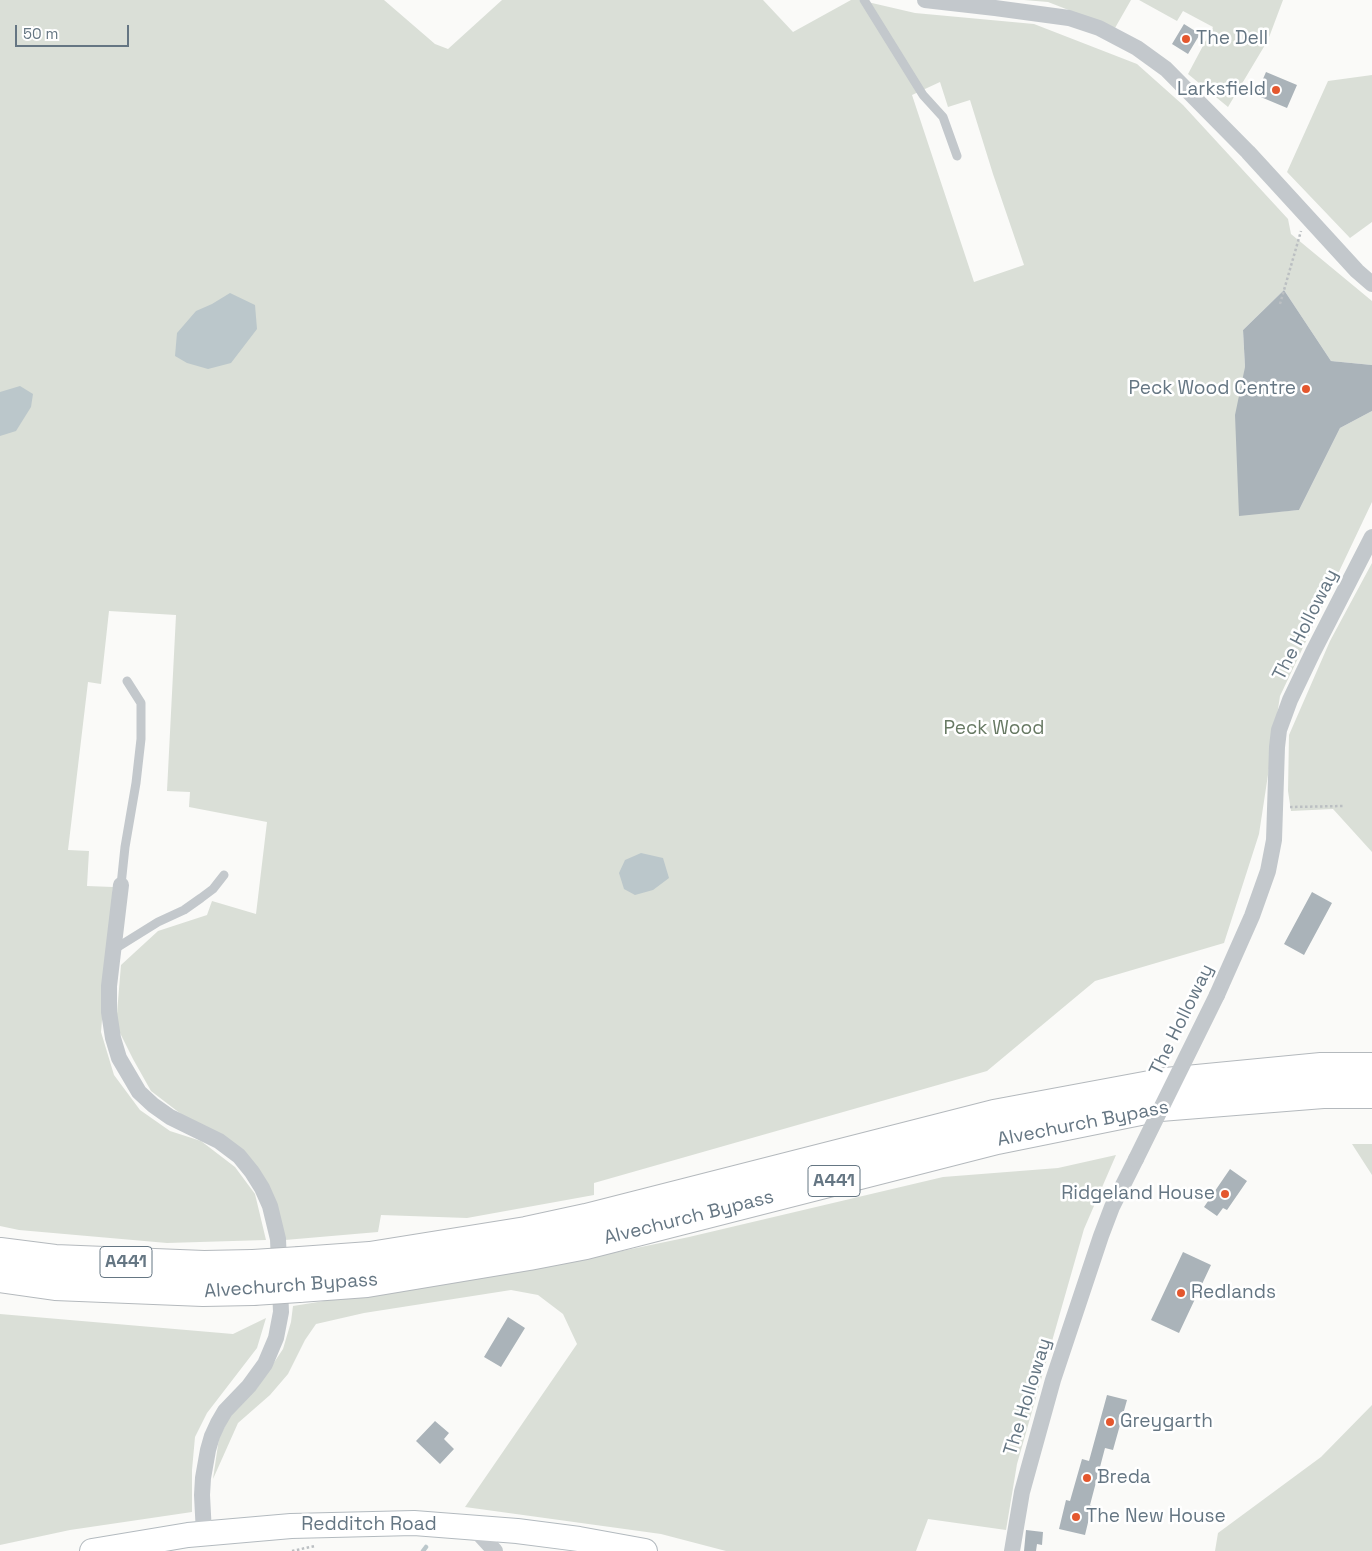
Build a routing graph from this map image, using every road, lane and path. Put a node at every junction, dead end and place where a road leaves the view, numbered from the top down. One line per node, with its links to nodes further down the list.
1 (864, 0): 3 (lane)
2 (925, 0): 4 (street)
3 (957, 156)
4 (1306, 215): 5 (street); 6 (path)
5 (1372, 284)
6 (1280, 304)
7 (1372, 537): 9 (street, The Holloway)
8 (127, 682): 12 (lane)
9 (1276, 803): 10 (path); 23 (street, The Holloway, bridge)
10 (1344, 806)
11 (224, 875): 13 (lane)
12 (121, 886): 13 (street)
13 (113, 950): 19 (street)
14 (1372, 1067): 16 (highway, Alvechurch Bypass / A441, bridge)
15 (1372, 1094): 17 (highway, Alvechurch Bypass / A441, bridge)
16 (0, 1252)
17 (0, 1278)
18 (473, 1527): 19 (main road, Redditch Road); 21 (street); 22 (main road, Redditch Road)
19 (204, 1534): 20 (main road, Redditch Road)
20 (92, 1551)
21 (495, 1551)
22 (646, 1551)
23 (1012, 1551)

